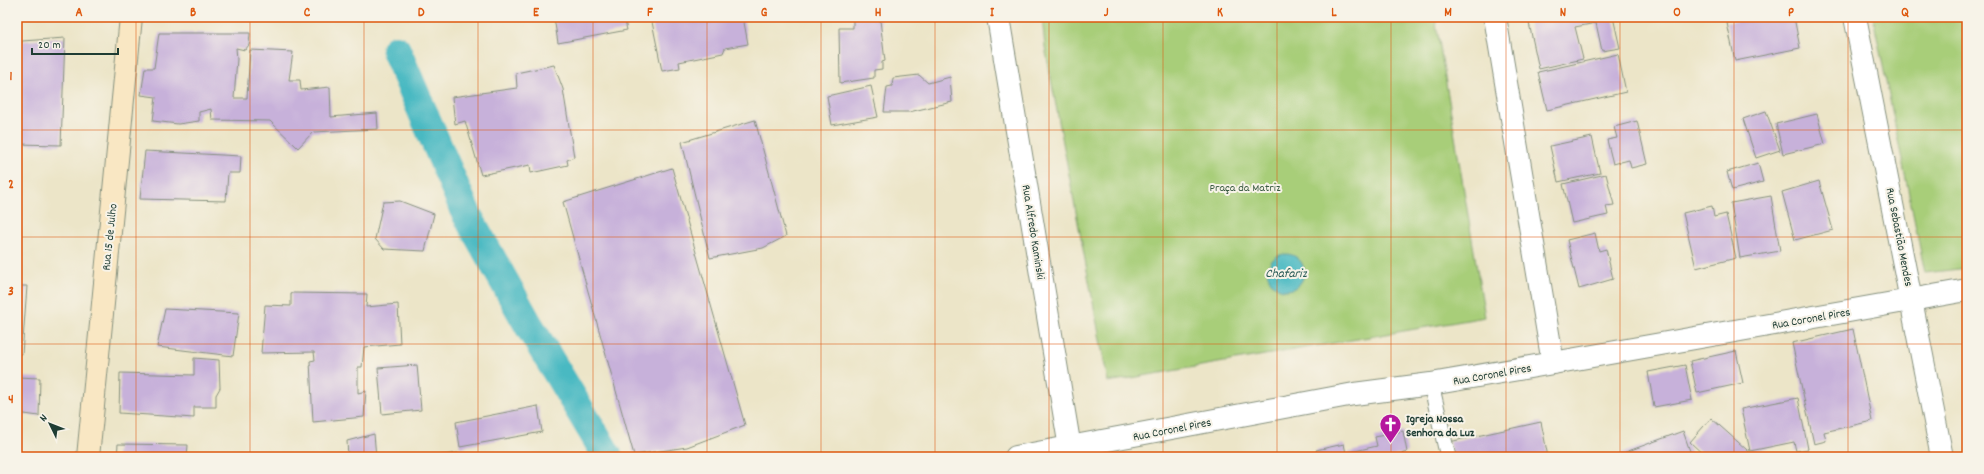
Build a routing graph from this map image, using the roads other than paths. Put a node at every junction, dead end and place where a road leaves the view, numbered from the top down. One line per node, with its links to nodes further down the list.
1 (131, 17): 10 (main road, Rua 15 de Julho)
2 (998, 17): 9 (street, Rua Alfredo Kaminski)
3 (1495, 17): 7 (street)
4 (1855, 17): 6 (street, Rua Sebastião Mendes)
5 (1967, 290): 6 (street, Rua Coronel Pires)
6 (1912, 300): 7 (street, Rua Coronel Pires); 13 (street, Rua Sebastião Mendes)
7 (1553, 363): 8 (street, Rua Coronel Pires)
8 (1432, 384): 9 (street, Rua Coronel Pires); 12 (lane)
9 (1070, 448): 11 (street, Rua Coronel Pires)
10 (88, 457)
11 (1016, 457)
12 (1448, 457)
13 (1942, 457)

